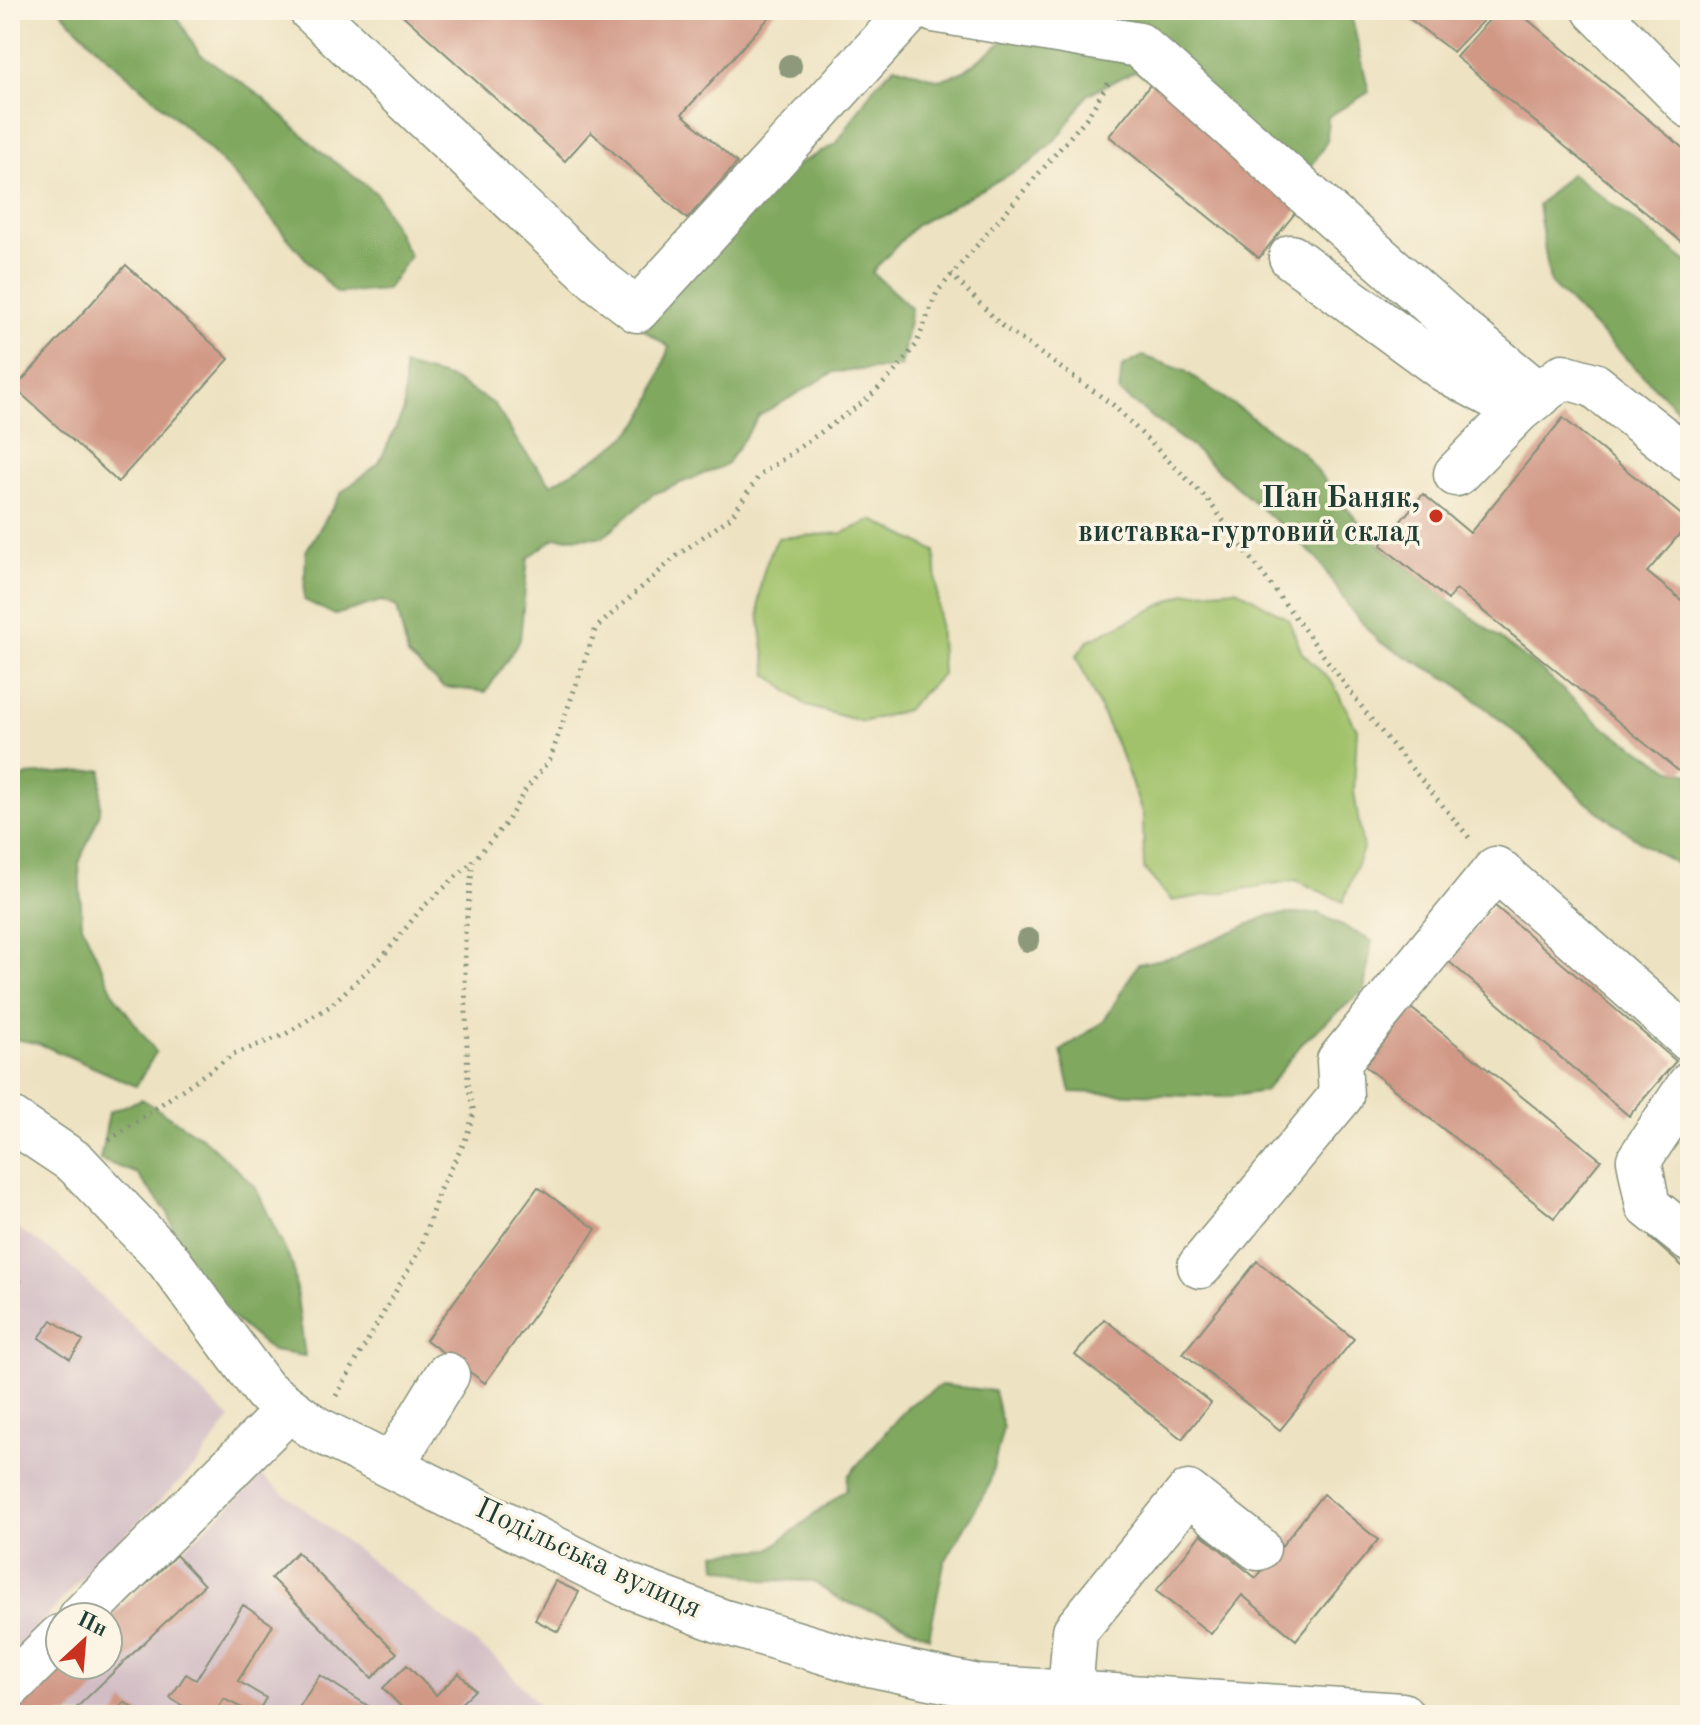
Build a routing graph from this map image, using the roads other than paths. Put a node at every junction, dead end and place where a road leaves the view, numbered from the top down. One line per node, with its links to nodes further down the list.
1 (311, 10): 2 (street)
2 (911, 10)
3 (934, 10): 7 (street)
4 (1595, 10): 5 (street)
5 (1690, 106)
6 (1291, 257): 7 (street)
7 (1530, 403): 8 (street); 9 (street)
8 (1690, 460)
9 (1456, 474)
10 (1690, 1040): 14 (street)
11 (1690, 1084): 13 (street)
12 (10, 1119): 16 (street, Подільська вулиця)
13 (1690, 1240)
14 (1200, 1266)
15 (447, 1375): 17 (street)
16 (301, 1419): 17 (street, Подільська вулиця); 19 (street)
17 (392, 1465): 22 (street, Подільська вулиця)
18 (1258, 1548): 22 (street)
19 (99, 1601)
20 (44, 1653): 21 (street)
21 (10, 1686)
22 (1070, 1693): 23 (street, Подільська вулиця)
23 (1402, 1715)

